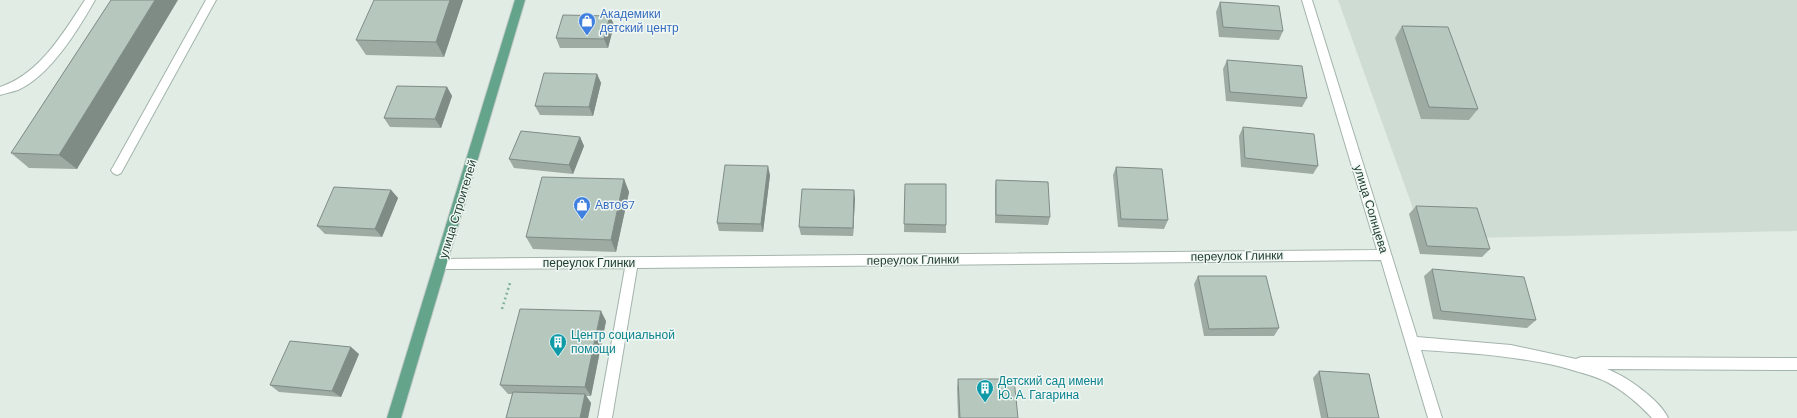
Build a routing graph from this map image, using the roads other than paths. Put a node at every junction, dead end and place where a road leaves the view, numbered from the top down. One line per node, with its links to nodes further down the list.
1 (90, 0): 5 (street)
2 (210, 0): 6 (street)
3 (520, 0): 9 (main road, улица Строителей)
4 (1307, 0): 7 (street, улица Солнцева)
5 (0, 90)
6 (117, 170)
7 (1385, 255): 8 (street, переулок Глинки); 10 (street, улица Солнцева)
8 (632, 263): 9 (street, переулок Глинки); 14 (street)
9 (441, 264): 13 (main road, улица Строителей)
10 (1412, 343): 11 (street); 15 (street, улица Солнцева)
11 (1570, 363): 12 (street); 16 (street)
12 (1797, 364)
13 (394, 418)
14 (605, 418)
15 (1435, 418)
16 (1661, 418)

